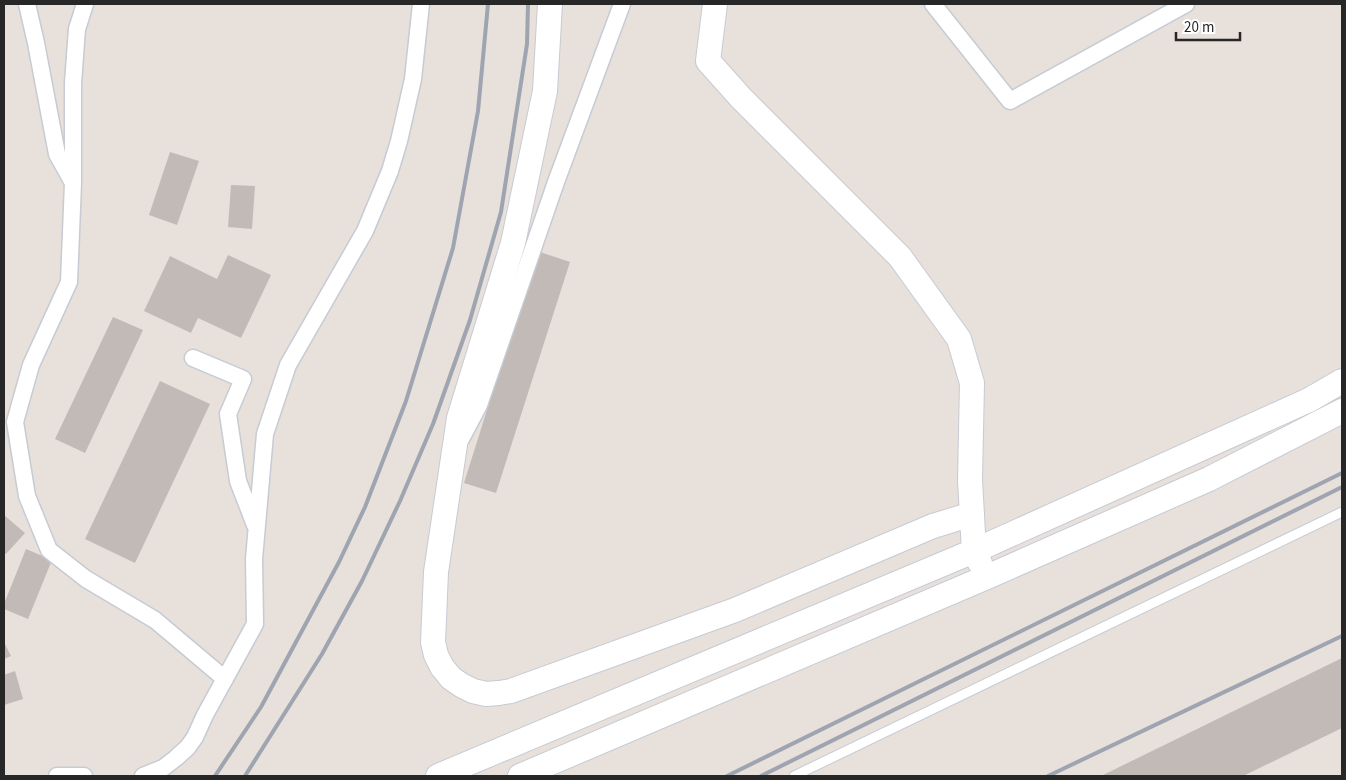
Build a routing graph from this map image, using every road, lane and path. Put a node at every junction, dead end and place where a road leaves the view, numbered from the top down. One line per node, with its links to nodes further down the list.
1 (26, 4): 9 (street)
2 (85, 4): 9 (street)
3 (421, 4): 16 (street)
4 (550, 4): 13 (street)
5 (622, 4): 13 (street)
6 (715, 4): 15 (street)
7 (933, 4): 8 (street)
8 (1186, 4)
9 (73, 183): 19 (street)
10 (193, 358): 16 (street)
11 (1342, 381): 17 (street)
12 (1342, 411): 18 (street)
13 (454, 452): 15 (street)
14 (1342, 512): 25 (lane)
15 (972, 514): 17 (street)
16 (257, 530): 19 (street)
17 (974, 552): 18 (street); 23 (street)
18 (987, 577): 24 (street)
19 (225, 679): 22 (street)
20 (57, 776): 21 (street)
21 (84, 776)
22 (143, 776)
23 (438, 776)
24 (520, 776)
25 (794, 776)

